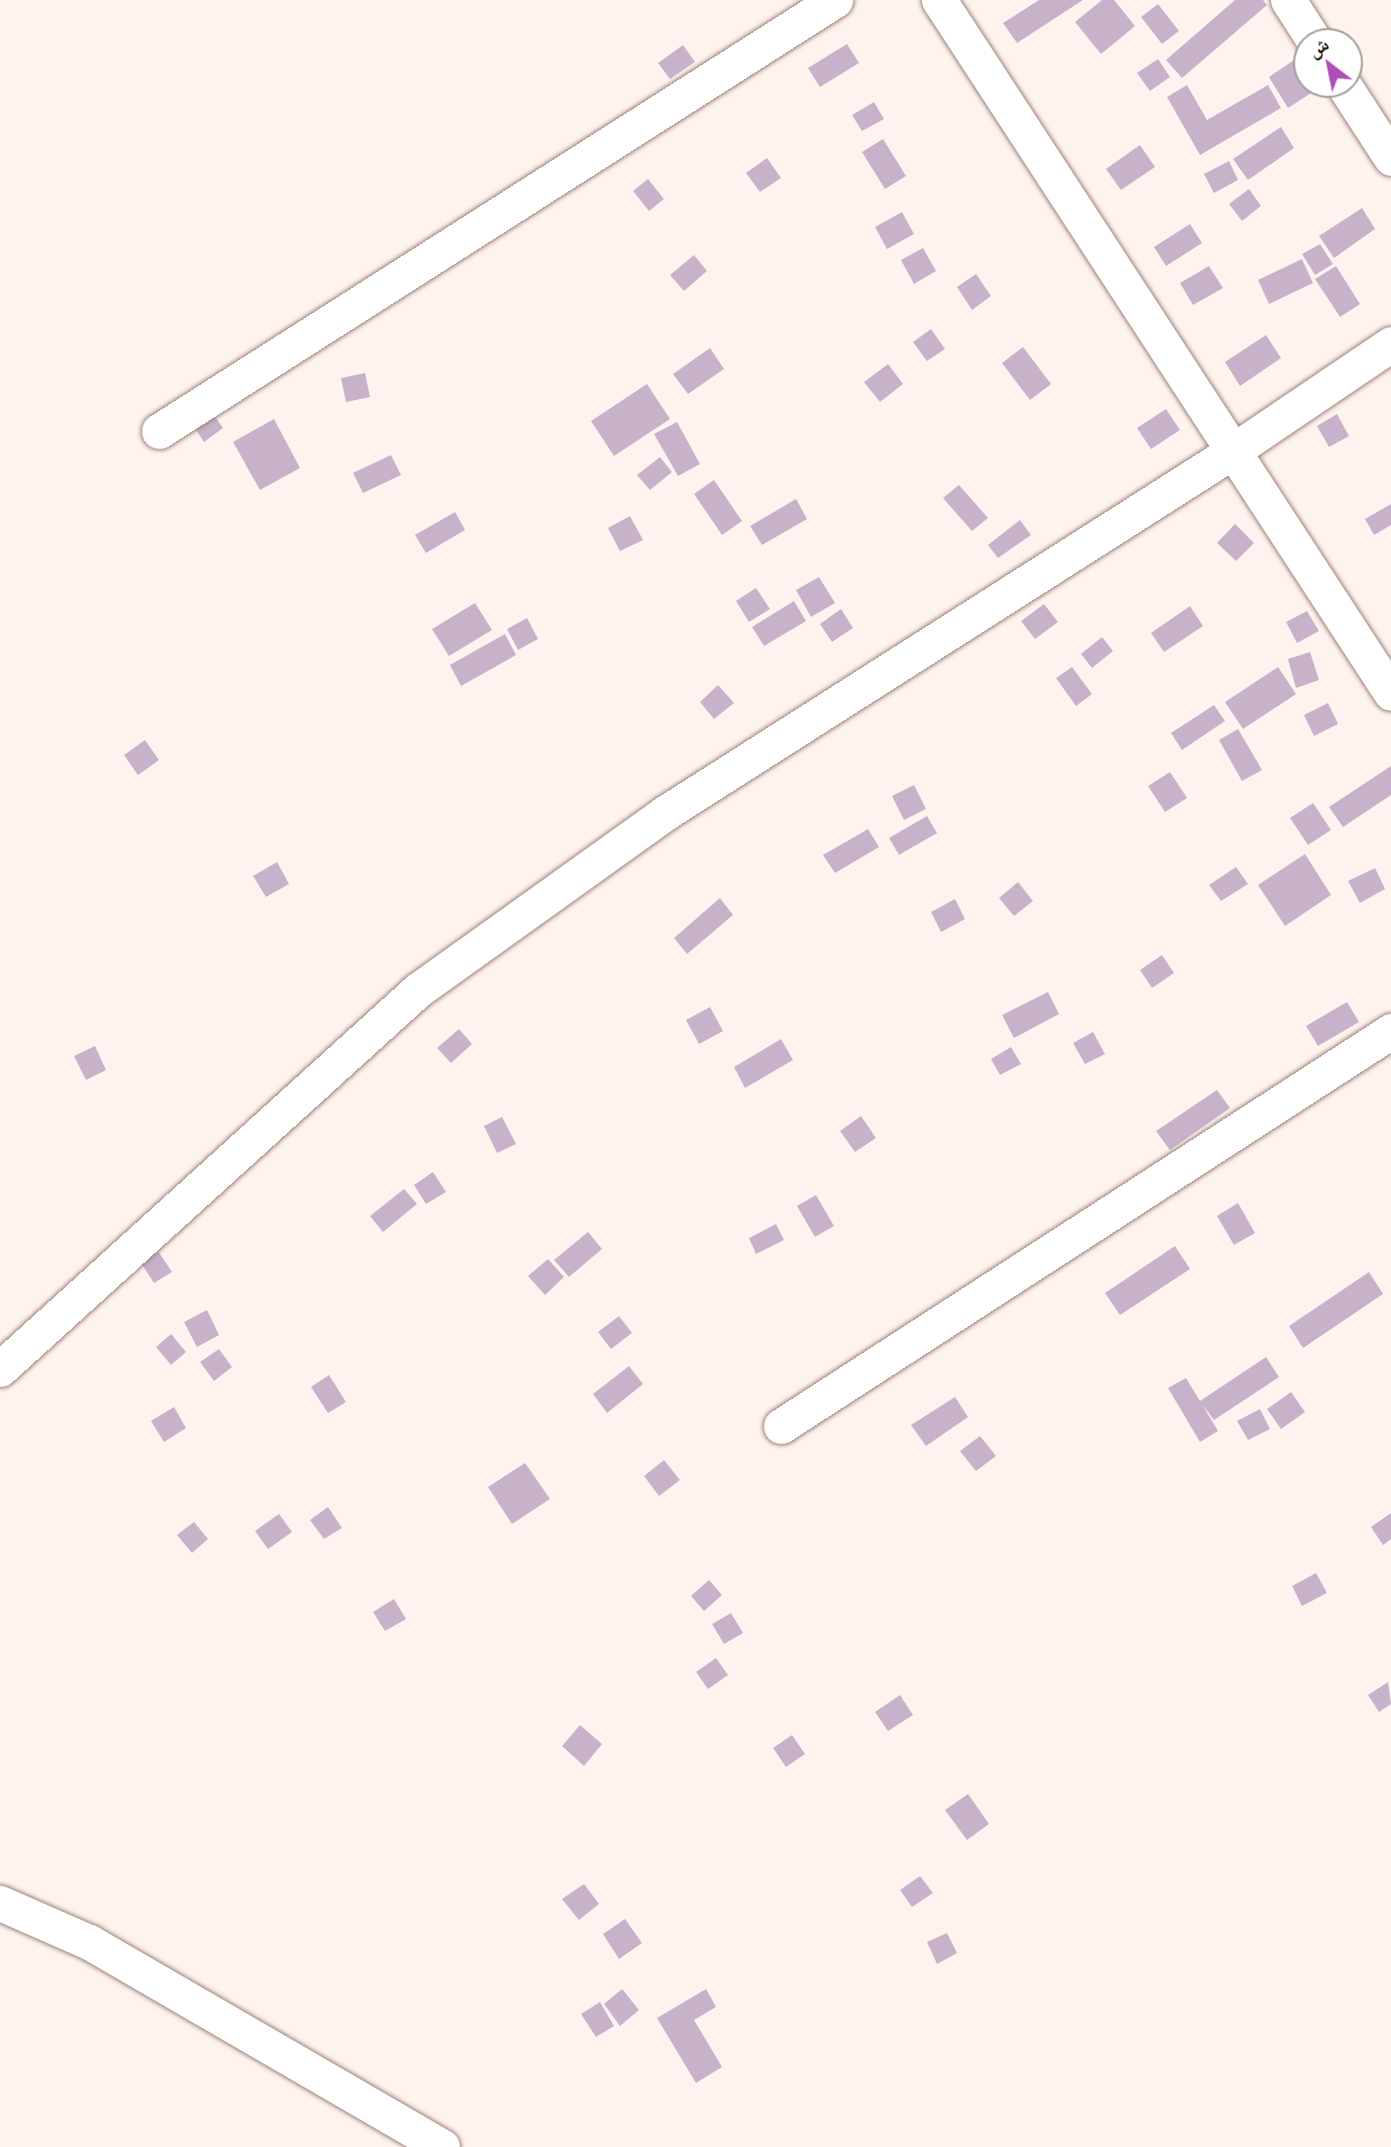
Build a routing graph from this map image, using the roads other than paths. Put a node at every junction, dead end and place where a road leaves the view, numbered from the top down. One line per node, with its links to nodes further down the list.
1 (835, 0): 8 (street)
2 (939, 0): 9 (street)
3 (1288, 0): 4 (street)
4 (1306, 28)
5 (1352, 98): 6 (street)
6 (1391, 158)
7 (1391, 344): 9 (street)
8 (159, 431)
9 (1233, 451): 10 (street); 12 (street)
10 (1391, 693)
11 (1391, 1031): 13 (street)
12 (0, 1369)
13 (781, 1426)
14 (0, 1903): 15 (street)
15 (442, 2147)

